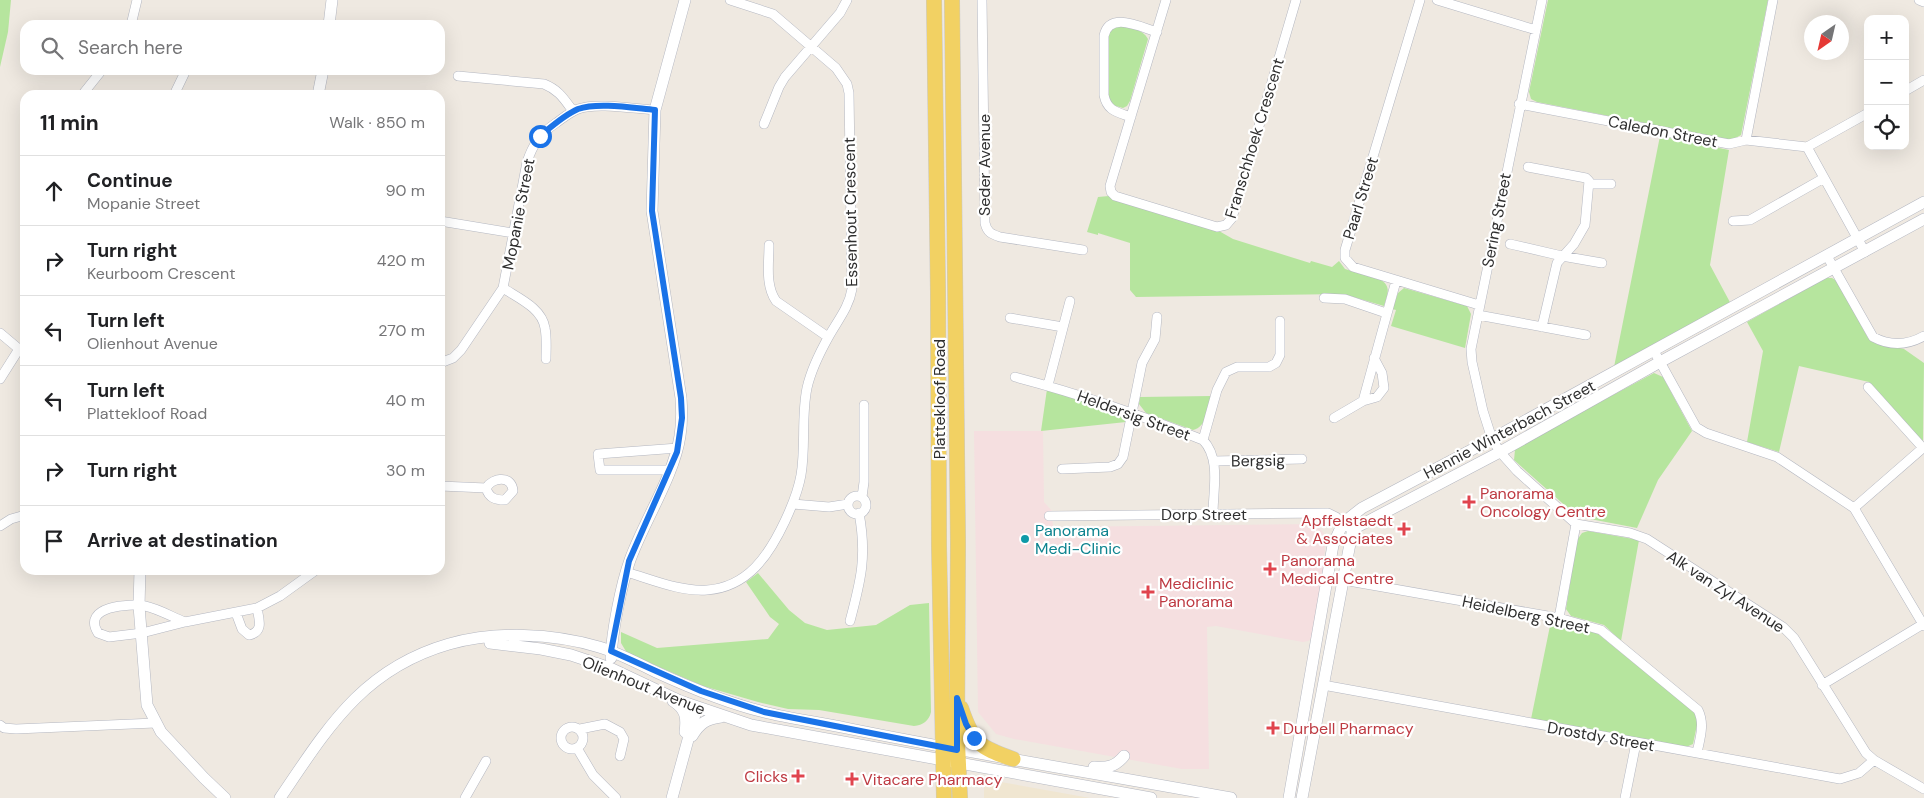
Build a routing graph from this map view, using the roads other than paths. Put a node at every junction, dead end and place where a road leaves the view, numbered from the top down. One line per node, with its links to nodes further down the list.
1 (137, 0): 17 (street)
2 (332, 0): 18 (street)
3 (686, 0): 32 (street)
4 (730, 0): 21 (street, Essenhout Crescent)
5 (847, 0): 21 (street)
6 (934, 0): 142 (main road, Plattekloof Road)
7 (952, 0): 130 (main road, Plattekloof Road)
8 (982, 0): 51 (street, Seder Avenue)
9 (1166, 0): 20 (street, Franschhoek Crescent)
10 (1296, 0): 35 (street, Franschhoek Crescent)
11 (1420, 0): 57 (street, Paarl Street)
12 (1437, 0): 19 (street)
13 (1542, 0): 19 (street, Sering Street)
14 (1773, 0): 37 (street)
15 (1919, 0): 16 (street)
16 (1924, 2)
17 (132, 20)
18 (330, 20)
19 (1536, 30): 31 (street, Sering Street)
20 (1156, 32): 35 (street, Franschhoek Crescent); 35 (street)
21 (811, 47): 36 (street); 72 (street, Essenhout Crescent)
22 (98, 75): 28 (street)
23 (184, 75): 29 (street)
24 (322, 75): 30 (street)
25 (458, 76): 33 (street)
26 (1924, 80): 27 (street)
27 (1909, 89)
28 (86, 90)
29 (176, 90)
30 (319, 90)
31 (1520, 104): 37 (street, Caledon Street); 61 (street, Sering Street)
32 (655, 110): 33 (street, Mopanie Street); 91 (street)
33 (573, 112): 47 (street, Mopanie Street)
34 (1864, 115): 38 (street)
35 (1131, 116)
36 (764, 124)
37 (1746, 140): 38 (street, Caledon Street)
38 (1807, 147): 40 (street)
39 (1528, 167): 41 (street)
40 (1824, 178): 45 (street); 48 (street)
41 (1589, 184): 42 (street); 53 (street)
42 (1611, 184)
43 (1924, 202): 48 (street, Hennie Winterbach Street)
44 (1924, 219): 52 (street, Hennie Winterbach Street)
45 (1733, 221)
46 (445, 222): 47 (street)
47 (513, 232): 58 (street, Mopanie Street)
48 (1858, 239): 52 (street); 54 (street, Hennie Winterbach Street)
49 (1510, 244): 53 (street)
50 (769, 245): 72 (street)
51 (1083, 250)
52 (1866, 252): 56 (street, Hennie Winterbach Street)
53 (1562, 256): 55 (street); 67 (street)
54 (1828, 256): 56 (street); 75 (street, Hennie Winterbach Street)
55 (1602, 263)
56 (1835, 269): 71 (street); 79 (street, Hennie Winterbach Street)
57 (1396, 281): 61 (street, Paarl Street); 62 (street)
58 (503, 288): 77 (street); 78 (street, Mopanie Street)
59 (1324, 298): 62 (street)
60 (1070, 301): 68 (street)
61 (1480, 305): 63 (street, Sering Street)
62 (1386, 313): 76 (street)
63 (1478, 315): 67 (street); 88 (street, Sering Street)
64 (1157, 317): 86 (street)
65 (1010, 318): 68 (street)
66 (1280, 321): 89 (street)
67 (1542, 326): 70 (street)
68 (1063, 327): 82 (street)
69 (0, 334): 73 (street)
70 (1586, 335)
71 (1924, 336)
72 (828, 337): 100 (street, Essenhout Crescent)
73 (20, 347)
74 (20, 351): 81 (street)
75 (1654, 351): 79 (street); 88 (street, Hennie Winterbach Street)
76 (1374, 358): 84 (street); 84 (street)
77 (546, 359)
78 (445, 362)
79 (1660, 362): 92 (street, Hennie Winterbach Street); 102 (street)
80 (1015, 377): 82 (street, Heldersig Street)
81 (0, 379)
82 (1048, 385): 86 (street, Heldersig Street)
83 (1868, 387): 90 (street)
84 (1363, 401): 87 (street)
85 (864, 405): 99 (street)
86 (1133, 412): 89 (street, Heldersig Street); 95 (street)
87 (1334, 418)
88 (1492, 439): 92 (street); 107 (street, Hennie Winterbach Street)
89 (1203, 440): 94 (street, Heldersig Street)
90 (1923, 447): 102 (street)
91 (678, 448): 96 (street); 96 (street)
92 (1500, 452): 108 (street); 110 (street, Hennie Winterbach Street)
93 (1302, 459): 94 (street, Bergsig)
94 (1214, 461): 104 (street, Heldersig Street)
95 (1062, 469)
96 (669, 470): 111 (street)
97 (445, 486): 98 (street)
98 (486, 488)
99 (862, 497): 101 (street); 103 (street)
100 (793, 504): 101 (street); 111 (street, Essenhout Crescent)
101 (848, 504): 103 (street)
102 (1854, 508): 121 (street)
103 (859, 513): 119 (street)
104 (1213, 514): 106 (street, Dorp Street); 107 (street, Dorp Street)
105 (20, 516): 109 (street)
106 (1049, 516)
107 (1343, 523): 110 (street, Dorp Street); 158 (street, Hennie Winterbach Street)
108 (1576, 524): 118 (street); 128 (street, Alk van Zyl Avenue)
109 (0, 526)
110 (1352, 533): 114 (street)
111 (626, 572): 124 (street)
112 (140, 575): 115 (street)
113 (309, 575): 116 (street)
114 (1343, 580): 118 (street, Heidelberg Street); 127 (street)
115 (139, 606): 120 (street); 122 (street); 122 (street)
116 (257, 608): 117 (street); 117 (street)
117 (236, 613): 120 (street)
118 (1559, 618): 140 (street, Heidelberg Street)
119 (850, 621)
120 (185, 622): 122 (street)
121 (1923, 625): 128 (street)
122 (142, 633): 134 (street)
123 (461, 642): 124 (street, Olienhout Avenue); 125 (street, Olienhout Avenue); 150 (street, Olienhout Avenue)
124 (611, 651): 125 (street); 126 (street, Olienhout Avenue)
125 (610, 668): 129 (street, Olienhout Avenue)
126 (652, 670): 131 (street, Olienhout Avenue); 132 (street)
127 (1323, 685): 137 (street, Drostdy Street); 159 (street)
128 (1822, 685): 145 (street, Alk van Zyl Avenue)
129 (657, 691): 132 (street, Olienhout Avenue); 138 (street)
130 (957, 698): 142 (main road, Plattekloof Road); 144 (main road)
131 (728, 701): 132 (street); 142 (street, Olienhout Avenue)
132 (697, 707): 133 (street, Olienhout Avenue); 138 (street)
133 (722, 716): 138 (street); 142 (street, Olienhout Avenue)
134 (155, 723): 135 (street); 149 (street)
135 (0, 725)
136 (580, 730): 139 (street); 139 (street); 141 (street)
137 (1636, 743): 140 (street, Drostdy Street); 160 (street)
138 (686, 744): 153 (street)
139 (577, 748): 152 (street)
140 (1697, 753): 145 (street, Drostdy Street)
141 (620, 756)
142 (950, 756): 144 (street); 154 (main road, Plattekloof Road); 155 (main road, Plattekloof Road); 156 (street)
143 (1124, 756): 147 (street)
144 (1013, 759): 147 (street)
145 (1874, 760): 148 (street, Alk van Zyl Avenue)
146 (486, 761): 151 (street)
147 (1048, 764): 157 (street)
148 (1924, 789)
149 (225, 798)
150 (280, 798)
151 (465, 798)
152 (616, 798)
153 (672, 798)
154 (944, 798)
155 (960, 798)
156 (1152, 798)
157 (1231, 798)
158 (1288, 798)
159 (1302, 798)
160 (1626, 798)

